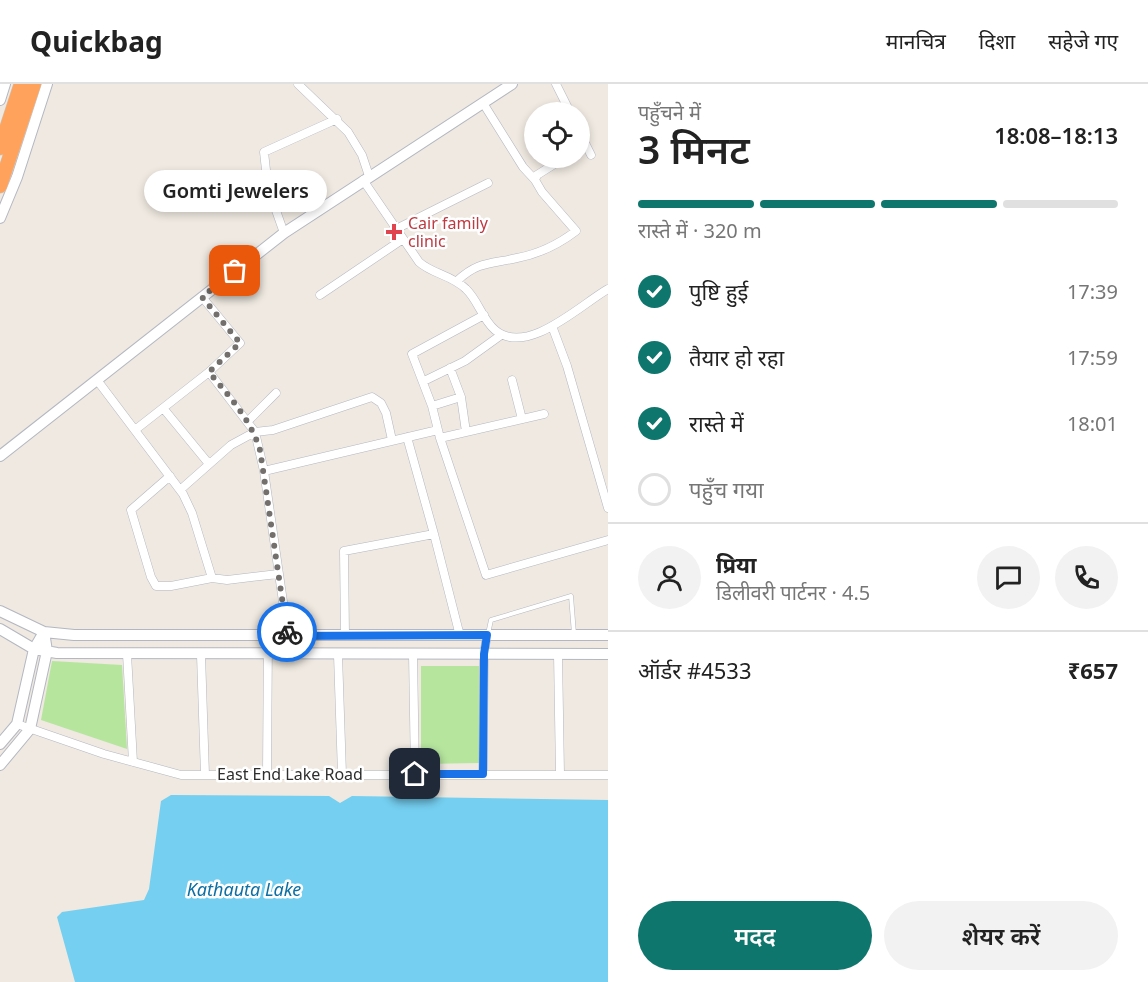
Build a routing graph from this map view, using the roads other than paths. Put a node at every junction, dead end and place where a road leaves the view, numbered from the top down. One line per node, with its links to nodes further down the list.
1 (34, 84): 17 (highway)
2 (47, 84): 18 (street)
3 (298, 84): 11 (street)
4 (556, 84): 9 (street)
5 (3, 86): 7 (street); 8 (street)
6 (506, 86): 10 (street)
7 (20, 88): 12 (highway)
8 (0, 100)
9 (565, 102)
10 (483, 103): 14 (street); 15 (street)
11 (337, 119): 14 (street); 20 (street)
12 (0, 148)
13 (548, 168): 15 (street)
14 (366, 178): 19 (street); 20 (street)
15 (535, 180): 22 (street)
16 (488, 183): 19 (street)
17 (0, 186)
18 (0, 218)
19 (396, 229): 21 (street)
20 (284, 233): 25 (street)
21 (403, 239): 22 (street); 24 (street)
22 (457, 281): 26 (street)
23 (608, 289): 27 (street)
24 (320, 295)
25 (202, 297): 30 (street); 31 (street)
26 (484, 315): 28 (street); 33 (street)
27 (552, 326): 28 (street); 52 (street)
28 (501, 335): 29 (street)
29 (450, 368): 33 (street); 35 (street)
30 (209, 372): 37 (street); 40 (street)
31 (97, 380): 41 (street); 47 (street)
32 (512, 380): 39 (street)
33 (424, 381): 36 (street)
34 (276, 393): 40 (street)
35 (461, 397): 36 (street); 43 (street)
36 (432, 406): 44 (street)
37 (163, 408): 41 (street); 48 (street)
38 (544, 414): 39 (street)
39 (522, 419): 43 (street)
40 (248, 421): 42 (street)
41 (135, 430): 50 (street)
42 (255, 432): 46 (street); 48 (street); 49 (street)
43 (466, 432): 44 (street)
44 (439, 434): 45 (street); 54 (street)
45 (407, 437): 46 (street); 53 (street)
46 (392, 440): 49 (street)
47 (0, 456)
48 (209, 465): 51 (street)
49 (264, 471): 55 (street)
50 (171, 476): 51 (street); 56 (street)
51 (180, 490): 56 (street)
52 (608, 508)
53 (434, 534): 65 (street); 66 (street)
54 (608, 540)
55 (278, 574): 56 (street); 64 (street)
56 (212, 578)
57 (0, 611): 59 (street)
58 (0, 629): 67 (street)
59 (44, 632): 63 (street); 67 (street); 68 (street)
60 (487, 635): 61 (street); 61 (lane); 66 (street); 71 (street)
61 (574, 635): 62 (street)
62 (608, 635)
63 (268, 636): 64 (street); 75 (street)
64 (288, 636): 65 (street)
65 (345, 636): 66 (street)
66 (460, 636)
67 (34, 649): 68 (street); 77 (street)
68 (47, 651): 69 (street); 78 (street)
69 (127, 654): 74 (street); 80 (street)
70 (413, 654): 71 (street); 76 (street); 84 (street)
71 (484, 654): 72 (street); 85 (street)
72 (558, 654): 73 (street); 86 (street)
73 (608, 654)
74 (201, 655): 75 (street); 87 (street)
75 (268, 655): 76 (street); 82 (street)
76 (338, 655): 83 (street)
77 (16, 724): 78 (street, East End Lake Road); 79 (street)
78 (30, 729): 80 (street, East End Lake Road); 81 (street)
79 (0, 744)
80 (133, 762): 87 (street, East End Lake Road)
81 (0, 765)
82 (267, 774): 83 (street, East End Lake Road); 87 (street, East End Lake Road)
83 (342, 774): 84 (street, East End Lake Road)
84 (415, 774): 85 (street, East End Lake Road)
85 (483, 774): 86 (street, East End Lake Road)
86 (560, 774): 88 (street, East End Lake Road)
87 (205, 775)
88 (608, 775)

